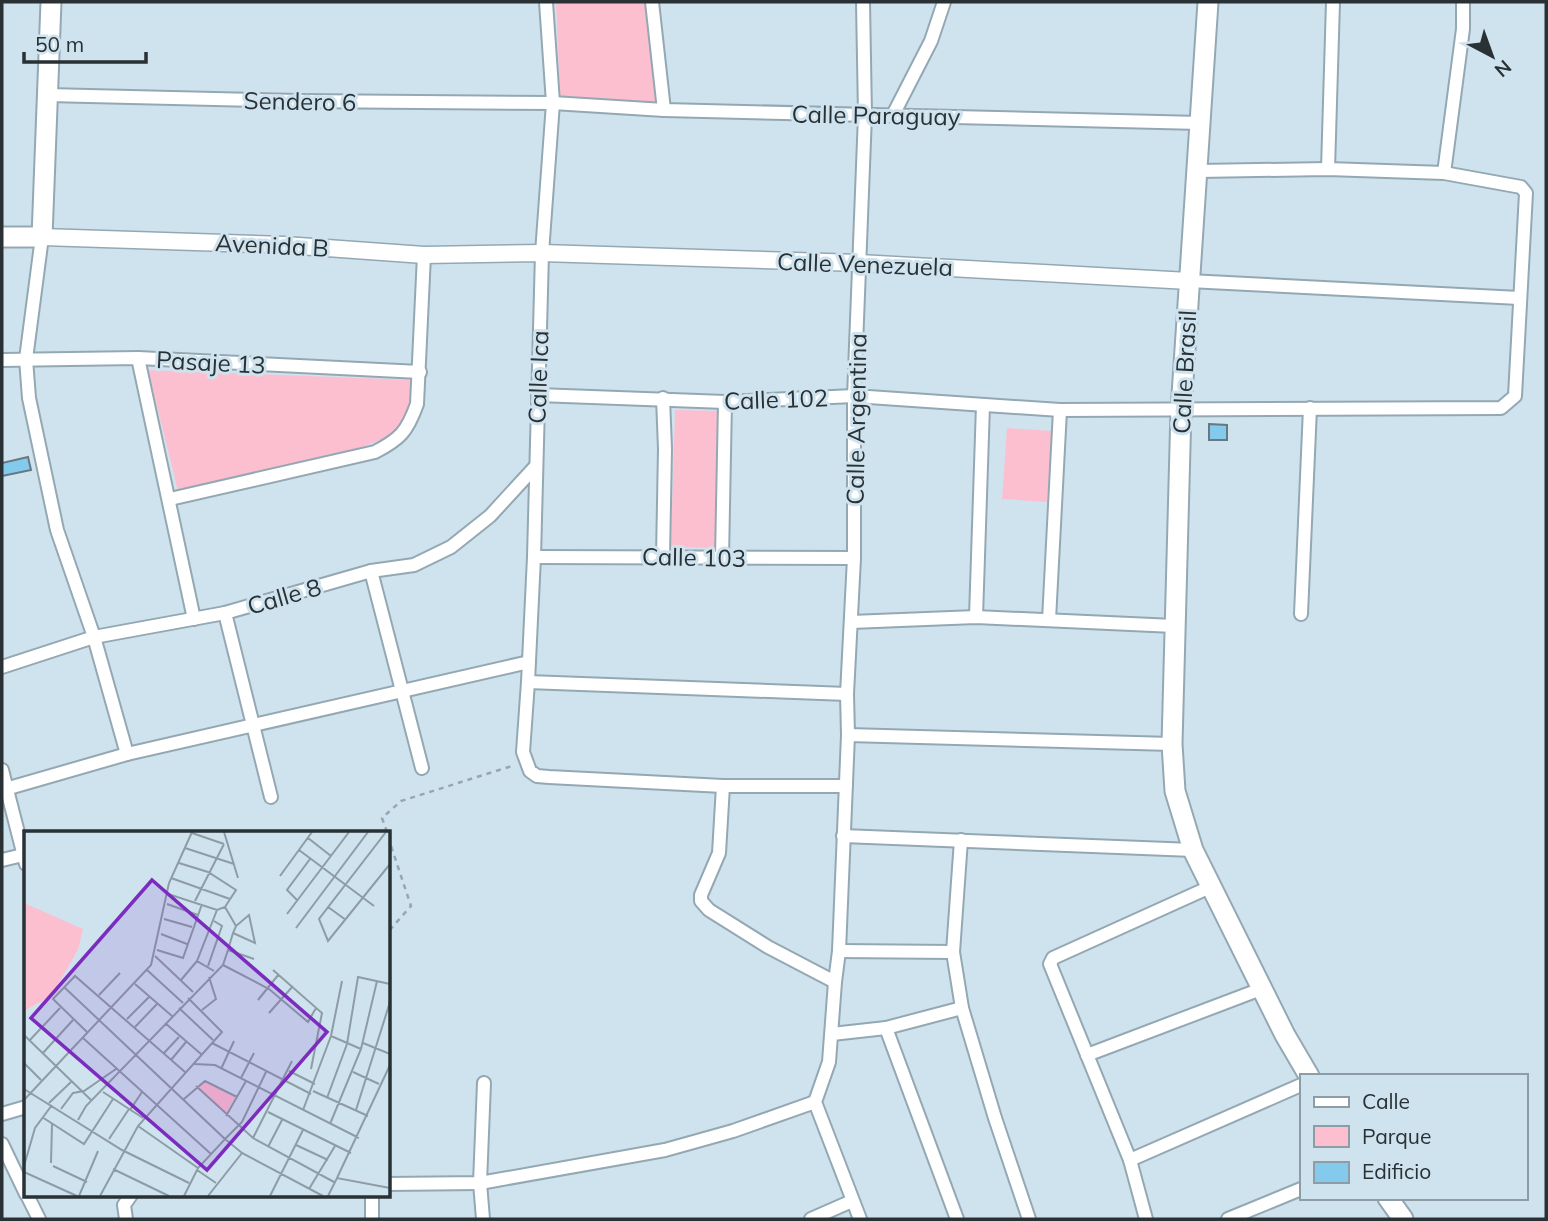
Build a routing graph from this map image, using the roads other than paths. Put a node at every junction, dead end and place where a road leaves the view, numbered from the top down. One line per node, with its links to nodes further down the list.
1 (51, 2): 9 (main road)
2 (546, 2): 10 (street, Calle Ica)
3 (652, 2): 11 (street)
4 (863, 2): 12 (street, Calle Argentina)
5 (944, 2): 13 (street)
6 (1208, 2): 14 (main road, Calle Brasil)
7 (1333, 2): 15 (street)
8 (1463, 2): 17 (street)
9 (47, 95): 10 (street, Sendero 6); 19 (main road)
10 (552, 103): 11 (street, Calle Paraguay); 20 (street, Calle Ica)
11 (664, 110): 12 (street, Calle Paraguay)
12 (865, 115): 13 (street, Calle Paraguay); 22 (street, Calle Argentina)
13 (893, 115): 14 (street, Calle Paraguay)
14 (1200, 123): 16 (main road, Calle Brasil)
15 (1328, 169): 16 (street); 17 (street)
16 (1198, 171): 23 (main road, Calle Brasil)
17 (1444, 173): 24 (street, Calle 102)
18 (2, 237): 19 (main road, Avenida B)
19 (42, 237): 21 (street, Avenida B); 26 (street)
20 (542, 253): 21 (street, Avenida B); 22 (street, Calle Venezuela); 29 (street, Calle Ica)
21 (424, 255): 28 (street)
22 (859, 263): 23 (street, Calle Venezuela); 30 (street, Calle Argentina)
23 (1189, 281): 24 (street); 36 (main road, Calle Brasil)
24 (1519, 298): 34 (street, Calle 102)
25 (138, 358): 26 (street, Pasaje 13); 28 (street, Pasaje 13); 38 (street)
26 (26, 359): 27 (street, Pasaje 13); 51 (street)
27 (2, 360)
28 (420, 372): 38 (street)
29 (538, 395): 31 (street, Calle 102); 37 (street, Calle Ica)
30 (855, 396): 32 (street, Calle 102); 33 (street, Calle 102); 42 (street, Calle Argentina)
31 (663, 398): 32 (street, Calle 102); 40 (street)
32 (725, 402): 41 (street)
33 (982, 405): 35 (street, Calle 102); 46 (street)
34 (1310, 408): 36 (street, Calle 102); 45 (street)
35 (1060, 410): 36 (street, Calle 102); 48 (street)
36 (1181, 410): 50 (main road, Calle Brasil)
37 (535, 467): 39 (street, Calle Ica); 43 (street, Calle 8)
38 (170, 499): 47 (street)
39 (534, 556): 40 (street, Calle 103); 52 (street, Calle Ica)
40 (663, 557): 41 (street, Calle 103)
41 (722, 558): 42 (street, Calle 103)
42 (854, 558): 49 (street, Calle Argentina)
43 (371, 571): 44 (street, Calle 8); 55 (street)
44 (225, 613): 47 (street, Calle 8); 57 (street)
45 (1301, 614)
46 (976, 617): 48 (street); 49 (street)
47 (194, 619): 51 (street, Calle 8)
48 (1049, 620): 50 (street)
49 (851, 622): 56 (street, Calle Argentina)
50 (1174, 626): 59 (main road, Calle Brasil)
51 (94, 637): 53 (street, Calle 8); 60 (street)
52 (529, 662): 54 (street, Calle Ica); 55 (street)
53 (2, 667)
54 (528, 682): 56 (street); 63 (street, Calle Ica)
55 (404, 689): 57 (street); 61 (street)
56 (847, 694): 58 (street, Calle Argentina)
57 (254, 726): 60 (street); 66 (street)
58 (848, 735): 59 (street); 64 (street, Calle Argentina)
59 (1172, 744): 69 (main road, Calle Brasil)
60 (127, 754): 65 (street)
61 (422, 768)
62 (2, 770): 65 (street)
63 (723, 786): 64 (street); 76 (street)
64 (846, 786): 67 (street, Calle Argentina)
65 (4, 790): 70 (street)
66 (271, 797)
67 (843, 836): 68 (street); 74 (street, Calle Argentina)
68 (961, 841): 69 (street); 75 (street)
69 (1193, 850): 73 (main road, Calle Brasil)
70 (24, 856)
71 (24, 859): 72 (street)
72 (2, 860)
73 (1210, 887): 77 (main road, Calle Brasil); 81 (street)
74 (839, 951): 75 (street); 76 (street, Calle Argentina)
75 (953, 952): 78 (street)
76 (835, 982): 80 (street, Calle Argentina)
77 (1261, 989): 81 (street); 82 (main road, Calle Brasil)
78 (962, 1008): 79 (street); 106 (street)
79 (886, 1028): 80 (street); 105 (street)
80 (832, 1034): 85 (street, Calle Argentina)
81 (1087, 1055): 89 (street)
82 (1308, 1074)
83 (484, 1083): 90 (street)
84 (1300, 1086): 89 (street)
85 (815, 1102): 90 (street); 98 (street)
86 (24, 1108): 87 (street)
87 (2, 1114)
88 (2, 1144): 93 (street)
89 (1129, 1160): 107 (street)
90 (480, 1183): 91 (street); 102 (street)
91 (390, 1184)
92 (1300, 1189): 108 (street)
93 (24, 1190)
94 (27, 1196): 99 (street)
95 (130, 1196): 100 (street)
96 (372, 1196): 101 (street)
97 (1389, 1200): 109 (main road)
98 (852, 1201): 103 (street); 104 (street)
99 (38, 1219)
100 (126, 1219)
101 (372, 1219)
102 (483, 1219)
103 (811, 1219)
104 (860, 1219)
105 (957, 1219)
106 (1029, 1219)
107 (1146, 1219)
108 (1228, 1219)
109 (1403, 1219)

